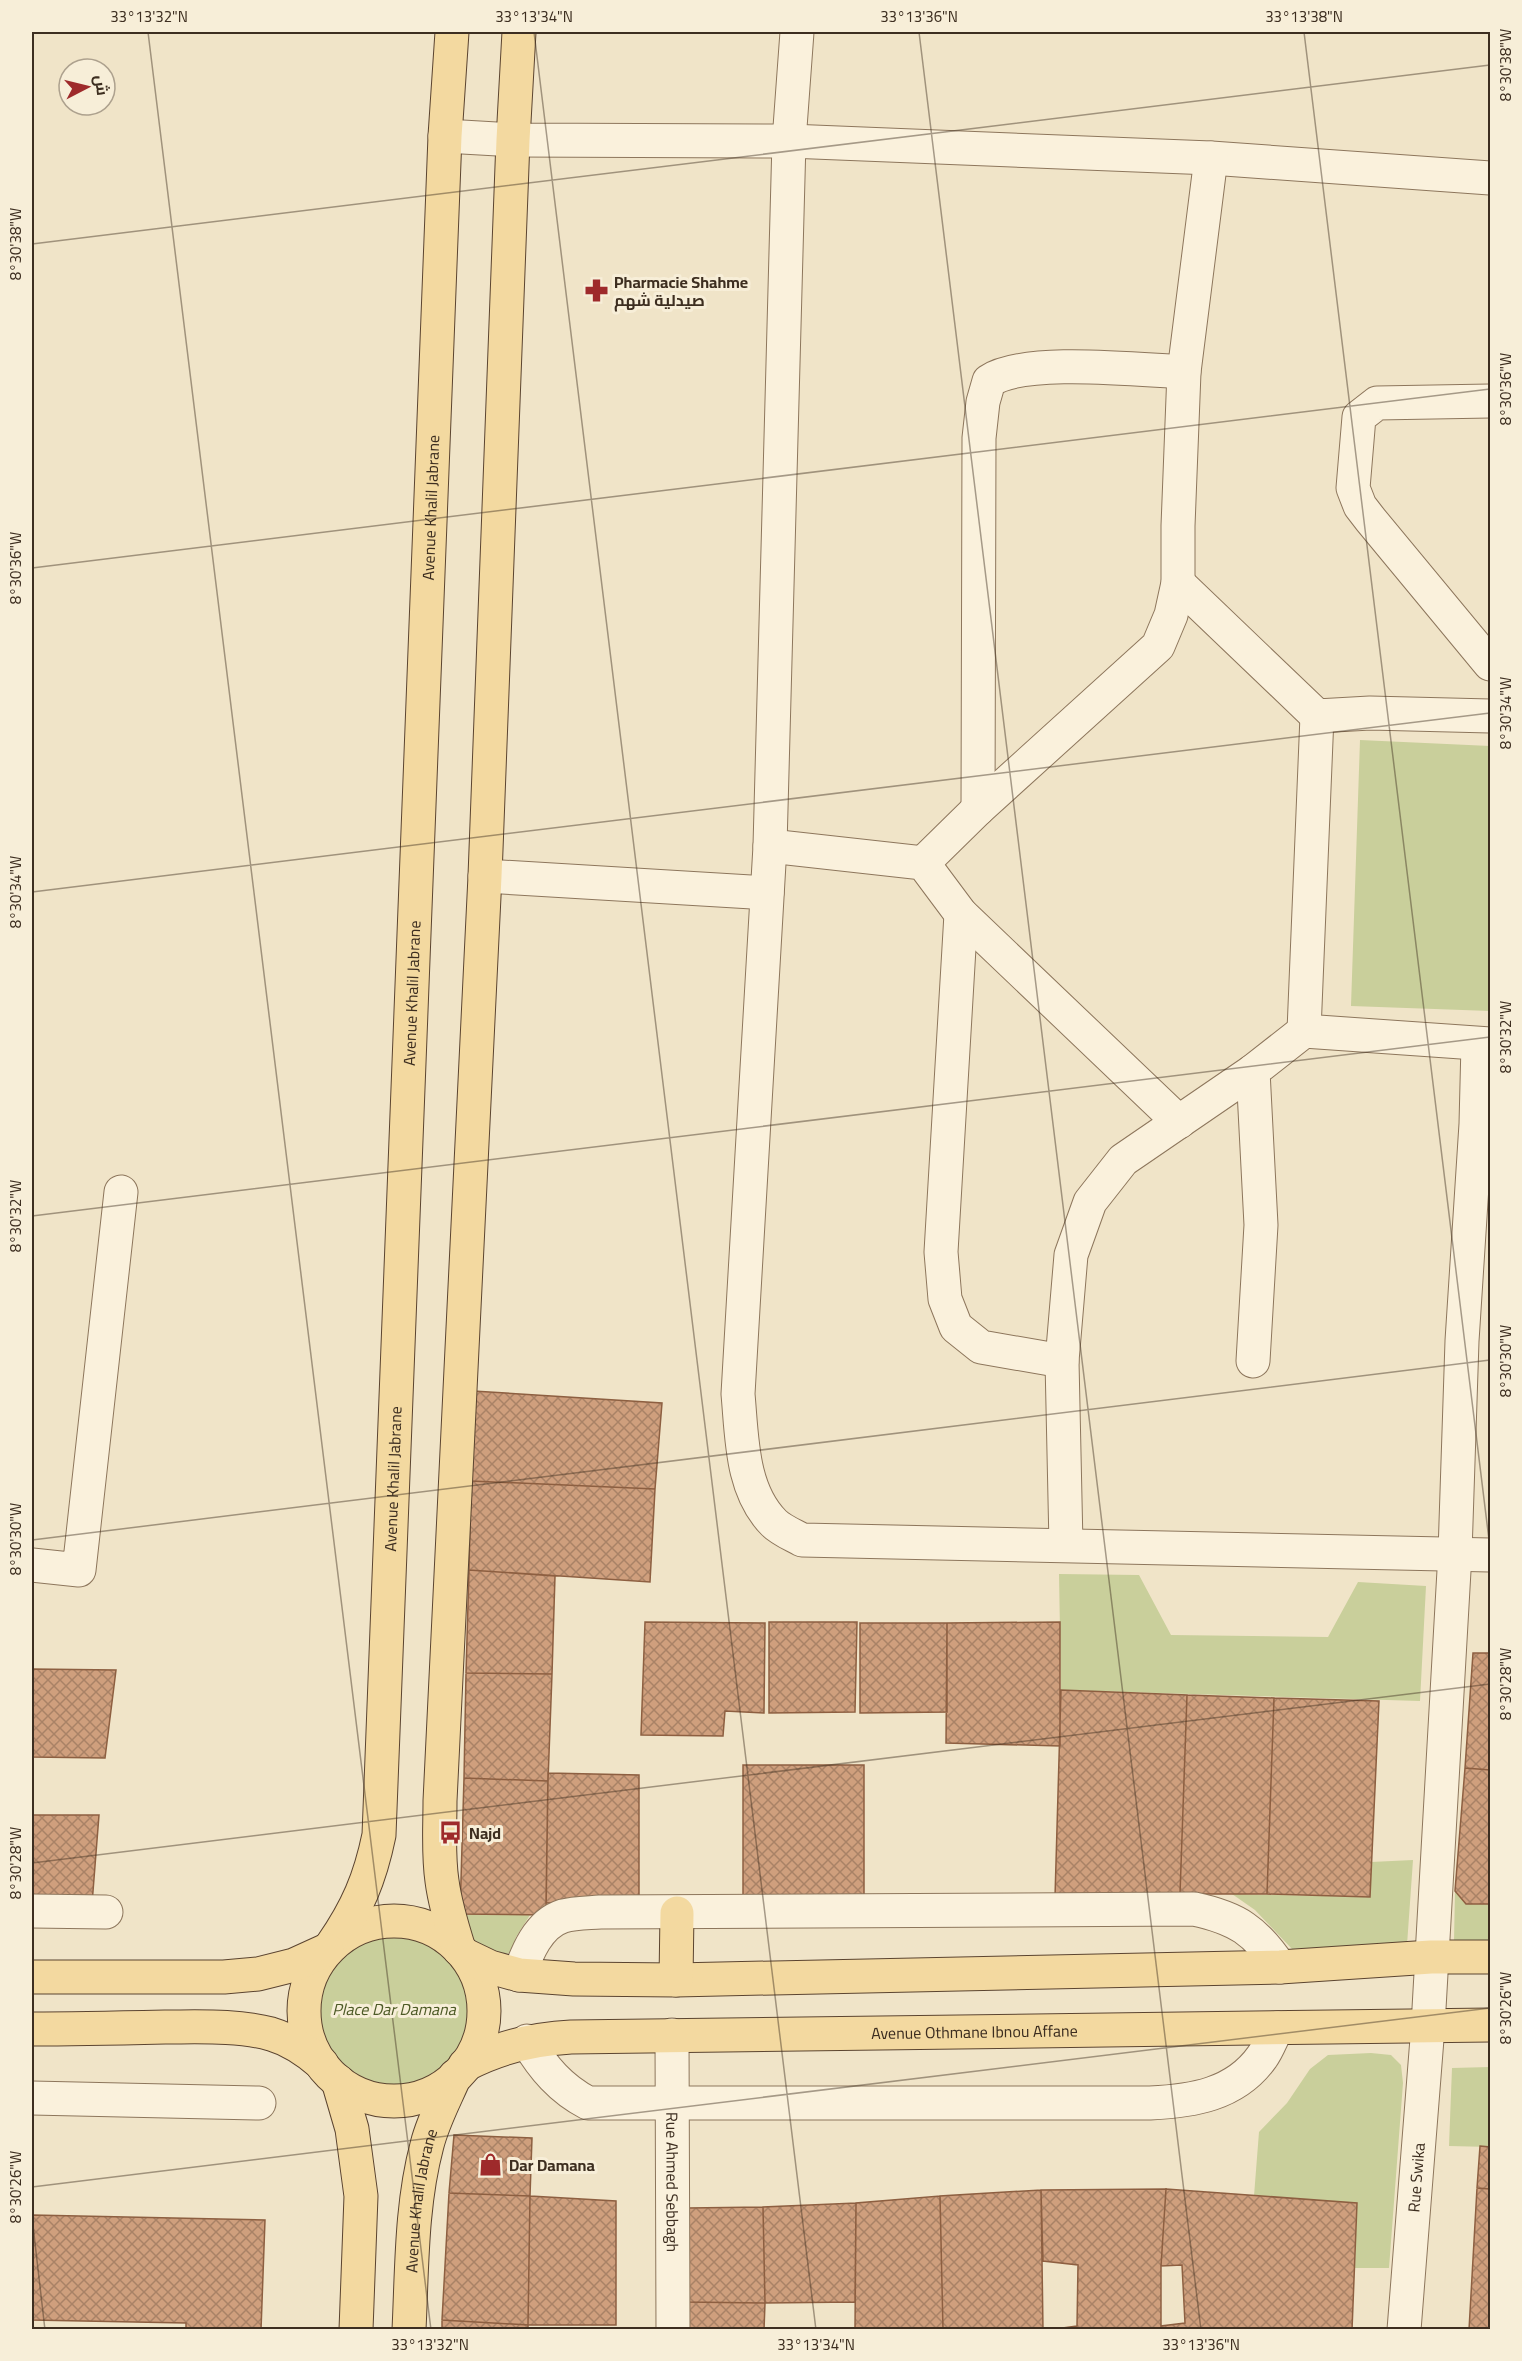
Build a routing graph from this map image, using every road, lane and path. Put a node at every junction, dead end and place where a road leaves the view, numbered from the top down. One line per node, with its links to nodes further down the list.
1 (452, 32): 4 (main road, Avenue Khalil Jabrane)
2 (519, 32): 5 (main road)
3 (797, 32): 6 (street)
4 (445, 136): 5 (street); 35 (main road, Avenue Khalil Jabrane)
5 (513, 140): 6 (street); 18 (main road)
6 (789, 141): 7 (street); 16 (street)
7 (1211, 158): 8 (street); 9 (street)
8 (1491, 178)
9 (1184, 372): 11 (street); 15 (street)
10 (1491, 402): 12 (street)
11 (1178, 583): 13 (street); 15 (street)
12 (1491, 664)
13 (1317, 716): 14 (street); 21 (street)
14 (1491, 716)
15 (978, 809): 17 (street)
16 (770, 846): 17 (street); 19 (street)
17 (924, 863): 20 (street)
18 (485, 876): 19 (street); 36 (main road)
19 (767, 893): 28 (street)
20 (961, 914): 24 (street); 26 (street)
21 (1304, 1031): 22 (street); 23 (street)
22 (1484, 1044): 29 (street, Rue Swika)
23 (1253, 1071): 24 (street); 27 (street)
24 (1179, 1122): 26 (street)
25 (121, 1192): 31 (street)
26 (1062, 1361): 28 (street)
27 (1253, 1361)
28 (1066, 1545): 29 (street)
29 (1455, 1553): 30 (street); 37 (street, Rue Swika)
30 (1491, 1555)
31 (32, 1565)
32 (32, 1911): 33 (street)
33 (106, 1912)
34 (677, 1913): 39 (street); 40 (street); 42 (main road)
35 (330, 1948): 36 (main road); 41 (main road); 50 (main road)
36 (462, 1952): 40 (main road); 49 (main road)
37 (1431, 1957): 38 (main road); 39 (main road); 44 (street, Rue Swika)
38 (1491, 1957)
39 (1280, 1967): 42 (main road)
40 (519, 1975): 42 (main road)
41 (32, 1977)
42 (676, 1980)
43 (1491, 2025): 44 (main road, Avenue Othmane Ibnou Affane)
44 (1428, 2026): 45 (main road, Avenue Othmane Ibnou Affane); 57 (street, Rue Swika)
45 (1277, 2028): 47 (main road, Avenue Othmane Ibnou Affane); 53 (street)
46 (32, 2029): 50 (main road)
47 (672, 2035): 48 (main road, Avenue Othmane Ibnou Affane); 53 (street, Rue Ahmed Sebbagh)
48 (527, 2041): 49 (main road, Avenue Othmane Ibnou Affane); 53 (street)
49 (460, 2071): 50 (main road); 55 (main road, Avenue Khalil Jabrane)
50 (330, 2073): 54 (main road)
51 (32, 2098): 52 (street)
52 (259, 2103)
53 (671, 2103): 56 (street, Rue Ahmed Sebbagh)
54 (356, 2330)
55 (409, 2330)
56 (673, 2330)
57 (1404, 2330)

